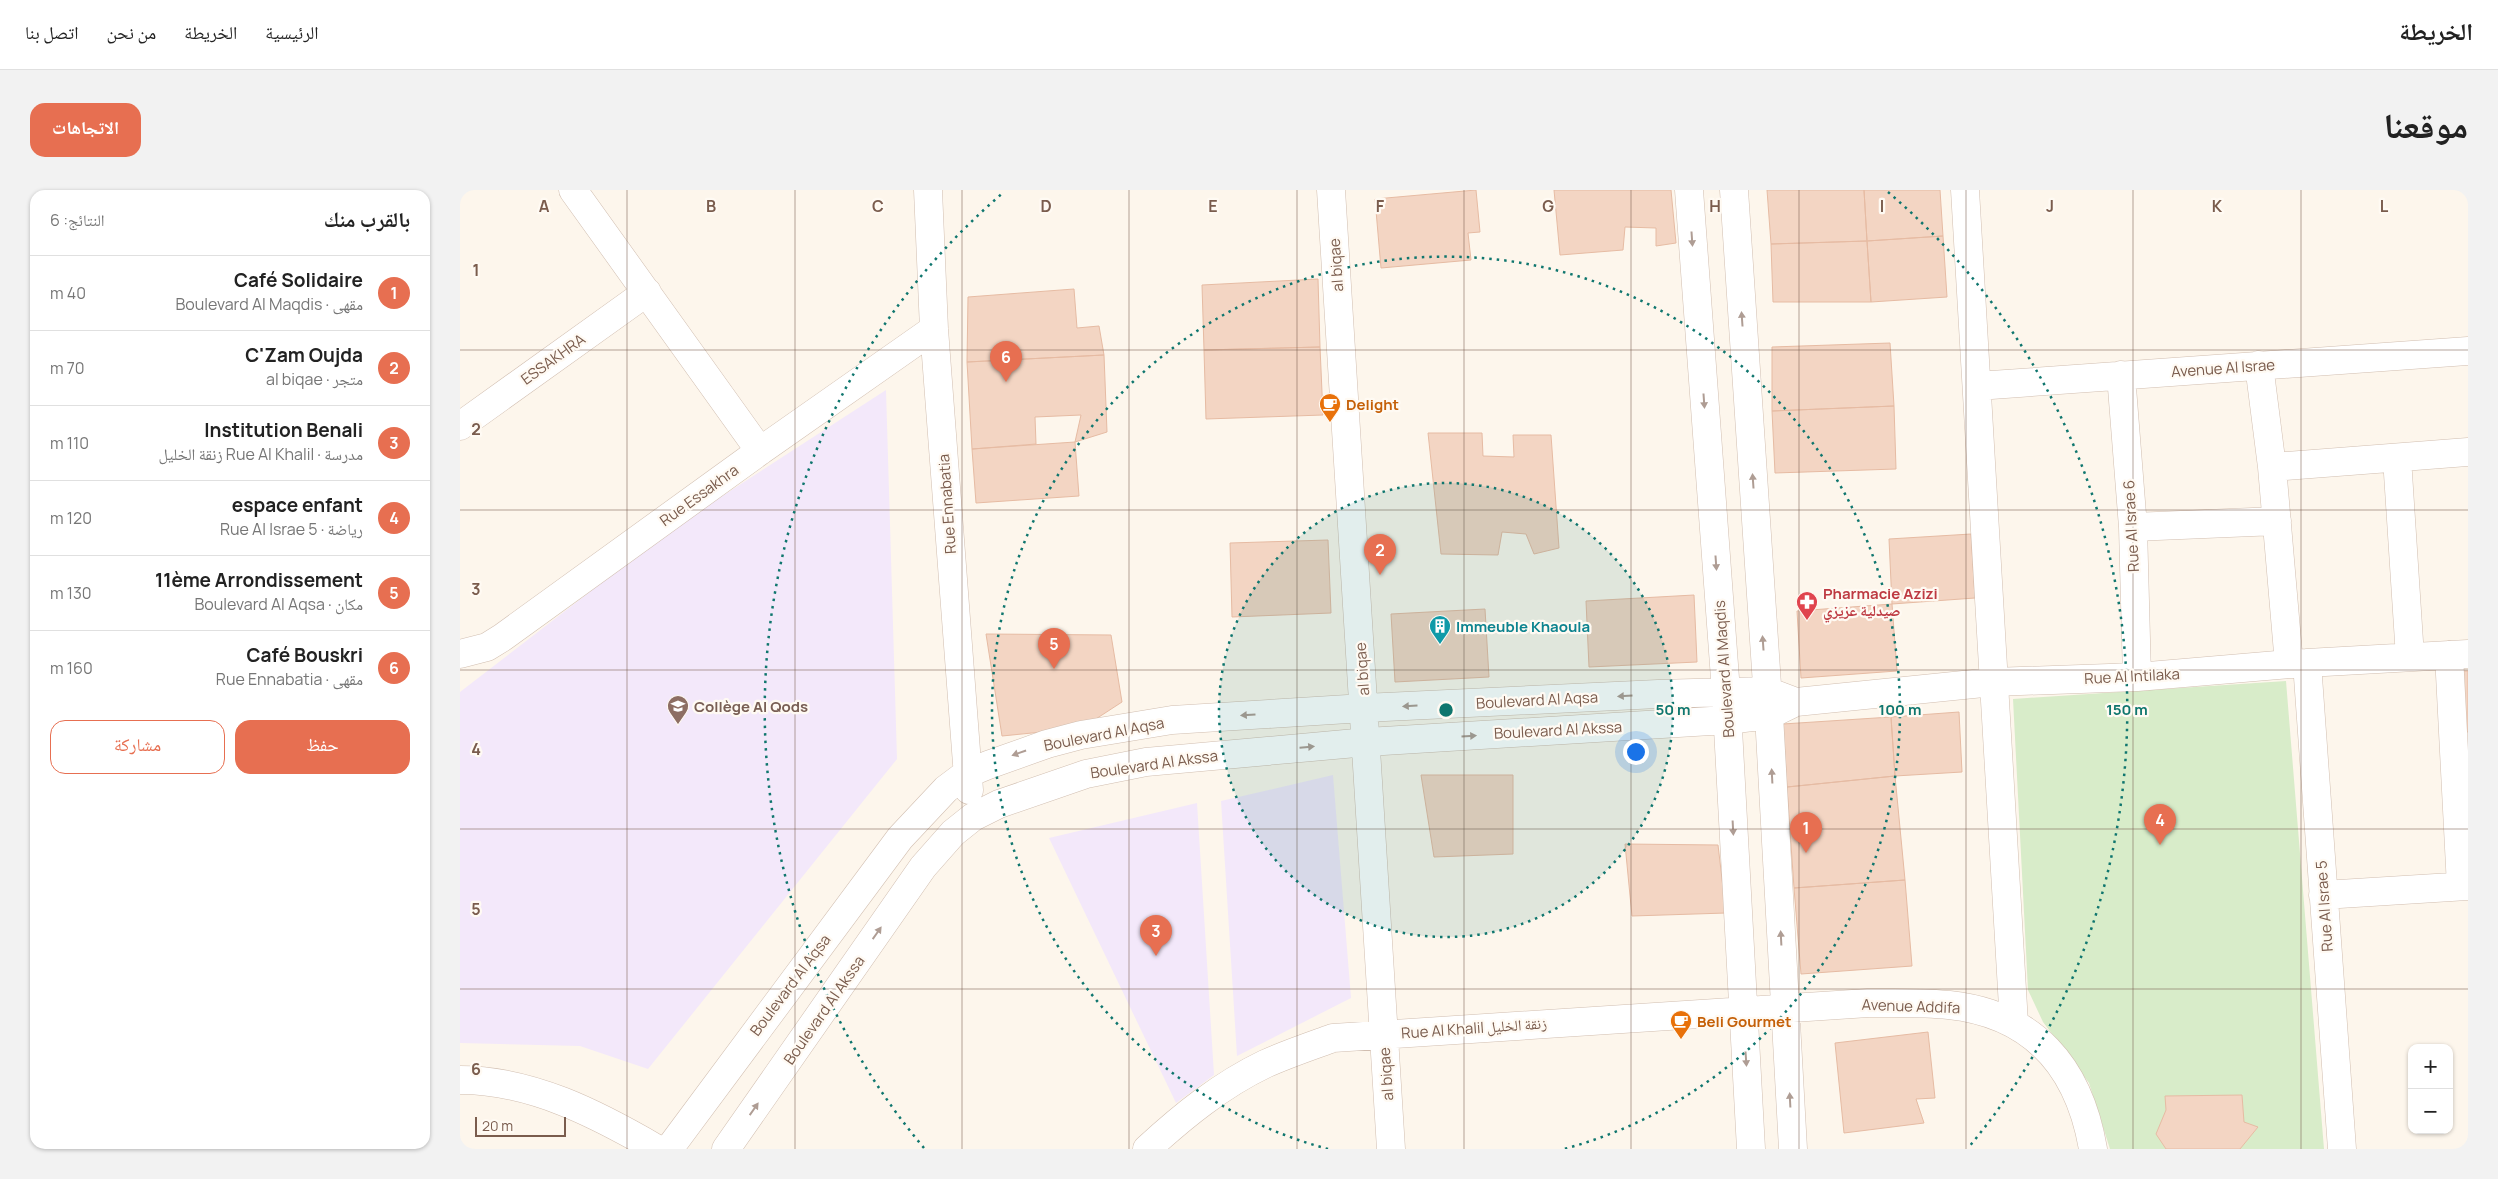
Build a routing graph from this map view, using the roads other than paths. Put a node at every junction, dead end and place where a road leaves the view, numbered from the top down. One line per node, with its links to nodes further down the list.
1 (573, 190): 7 (street)
2 (928, 190): 8 (street, Rue Ennabatia)
3 (1331, 190): 28 (street, al biqae)
4 (1689, 190): 26 (street, Boulevard Al Maqdis, one-way to 26)
5 (1734, 190): 27 (street, one-way to 5)
6 (1964, 190): 12 (street)
7 (647, 292): 13 (street, ESSAKHRA); 14 (street)
8 (934, 329): 14 (street, Rue Essakhra); 31 (street, Rue Ennabatia)
9 (2468, 351): 10 (street, Avenue Al Israe)
10 (2259, 366): 11 (street, Avenue Al Israe); 17 (street, Rue Al Israe 5)
11 (2122, 375): 12 (street, Avenue Al Israe); 19 (street, Rue Al Israe 6)
12 (1977, 386): 25 (street)
13 (460, 426)
14 (760, 451): 20 (street, Rue Essakhra)
15 (2468, 452): 16 (street)
16 (2397, 458): 17 (street); 22 (street)
17 (2272, 468): 18 (street, Rue Al Israe 5)
18 (2277, 521): 19 (street); 23 (street, Rue Al Israe 5)
19 (2132, 527): 24 (street, Rue Al Israe 6)
20 (460, 654)
21 (2458, 654): 22 (street, Rue Al Intilaka); 33 (street)
22 (2410, 657): 23 (street, Rue Al Intilaka)
23 (2298, 664): 24 (street, Rue Al Intilaka); 34 (street, Rue Al Israe 5)
24 (2137, 677): 25 (street, Rue Al Intilaka)
25 (1993, 682): 27 (street, Rue Al Intilaka); 37 (street)
26 (1726, 692): 27 (street, Boulevard Al Aqsa); 28 (street, Boulevard Al Aqsa, one-way to 28); 29 (street, Boulevard Al Maqdis)
27 (1768, 703): 29 (street, Boulevard Al Akssa); 35 (street, one-way to 27)
28 (1364, 708): 30 (street, al biqae); 31 (street, Boulevard Al Aqsa, one-way to 31)
29 (1727, 720): 30 (street, Boulevard Al Akssa, one-way to 29); 36 (street, Boulevard Al Maqdis, one-way to 36)
30 (1367, 742): 32 (street, Boulevard Al Akssa, one-way to 30); 38 (street, al biqae)
31 (966, 774): 32 (street, Rue Ennabatia); 41 (street, Boulevard Al Aqsa)
32 (973, 817): 42 (street, Boulevard Al Akssa, one-way to 32)
33 (2464, 886): 34 (street)
34 (2324, 895): 48 (street, Rue Al Israe 5)
35 (1785, 1008): 36 (street, Avenue Addifa); 37 (street, Avenue Addifa); 46 (street, one-way to 35)
36 (1743, 1010): 38 (street, Rue Al Khalil زنقة الخليل); 45 (street, Boulevard Al Maqdis, one-way to 45)
37 (2014, 1024): 47 (street, Avenue Addifa)
38 (1383, 1033): 43 (street, Rue Al Khalil زنقة الخليل); 44 (street, al biqae)
39 (460, 1080): 40 (street)
40 (657, 1149)
41 (669, 1149)
42 (726, 1149)
43 (1148, 1149)
44 (1391, 1149)
45 (1751, 1149)
46 (1793, 1149)
47 (2093, 1149)
48 (2342, 1149)

